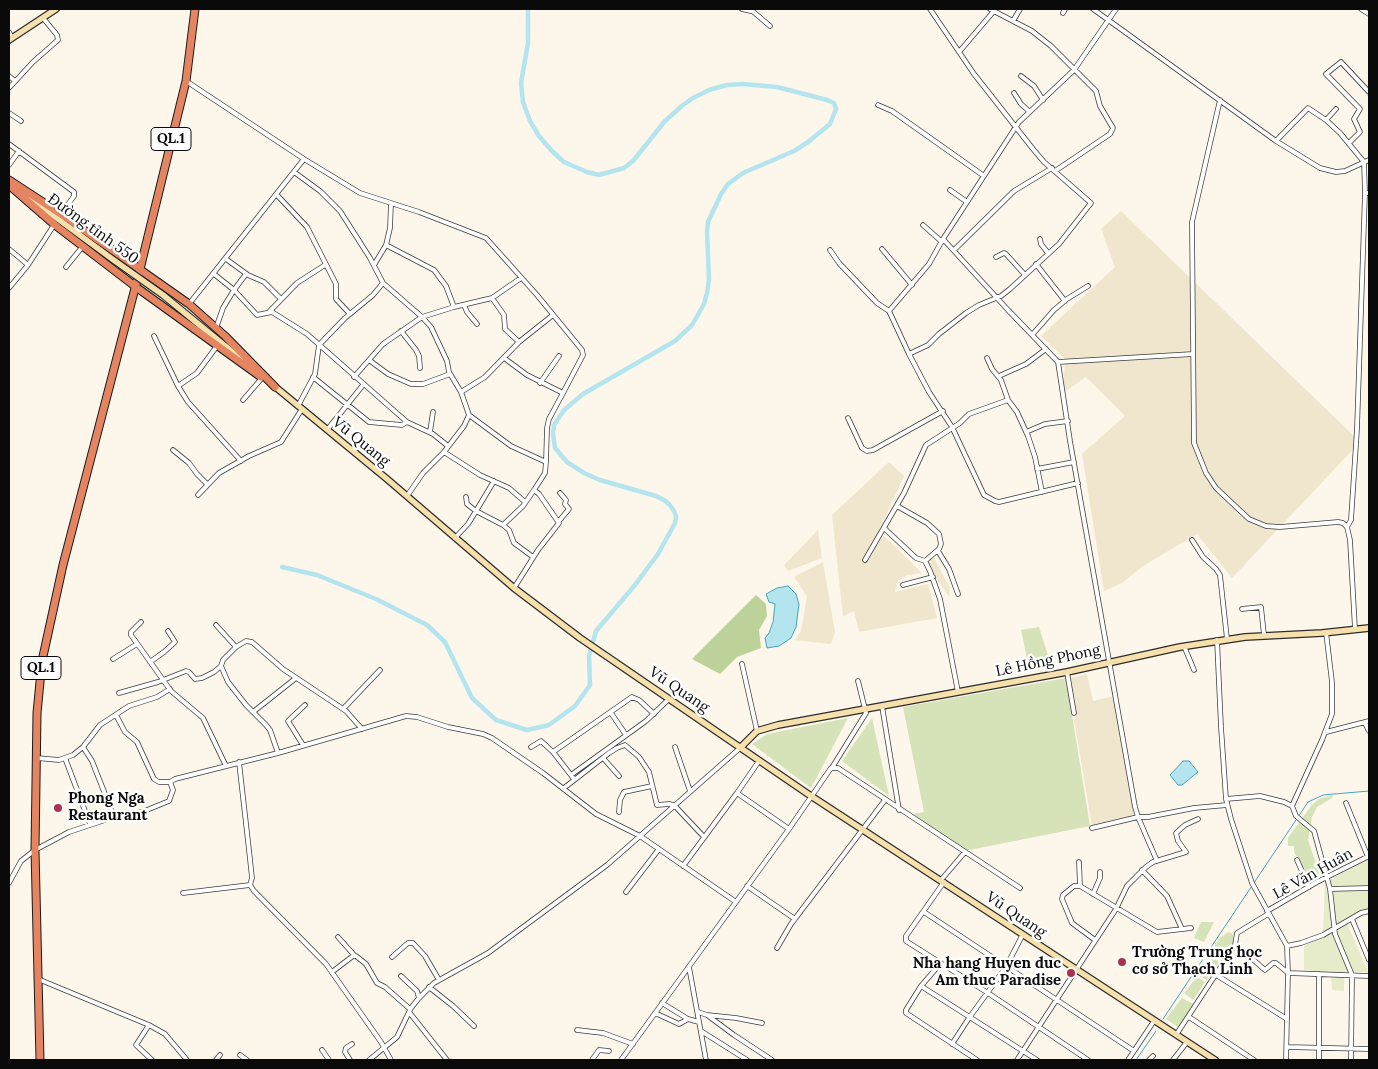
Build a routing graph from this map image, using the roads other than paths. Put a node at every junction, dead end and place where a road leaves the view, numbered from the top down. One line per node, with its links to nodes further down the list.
1 (56, 9): 13 (main road)
2 (195, 9): 23 (highway, QL.1)
3 (742, 9): 10 (street)
4 (930, 9): 18 (street)
5 (990, 9): 11 (street)
6 (1020, 9): 15 (street)
7 (1093, 9): 14 (street)
8 (1116, 9): 14 (street)
9 (1361, 9): 12 (street)
10 (750, 10): 16 (street)
11 (994, 11): 15 (street); 18 (street)
12 (1369, 14)
13 (43, 18): 17 (main road); 22 (street)
14 (1108, 19): 19 (street); 28 (street)
15 (1013, 21): 19 (street)
16 (770, 26)
17 (10, 36)
18 (959, 52): 35 (street)
19 (1074, 70): 27 (street); 44 (street)
20 (9, 76): 22 (street)
21 (1021, 76): 27 (street)
22 (15, 81): 24 (street)
23 (186, 81): 40 (street); 72 (highway, QL.1)
24 (9, 88)
25 (1369, 92): 37 (street)
26 (1014, 93): 31 (street)
27 (1043, 100): 31 (street)
28 (1220, 100): 36 (street); 106 (street)
29 (878, 105): 46 (street)
30 (1336, 109): 33 (street)
31 (1030, 112): 35 (street)
32 (9, 113): 34 (street)
33 (1326, 120): 36 (street); 37 (street)
34 (21, 121)
35 (1016, 128): 44 (street); 46 (street)
36 (1276, 141): 42 (street)
37 (1348, 143): 42 (street)
38 (9, 144): 39 (street)
39 (19, 152): 43 (street); 53 (street)
40 (304, 159): 45 (street); 52 (street)
41 (1369, 160): 42 (street)
42 (1364, 162): 49 (street)
43 (9, 165)
44 (1053, 169): 63 (street); 64 (street)
45 (294, 172): 50 (street); 70 (street)
46 (984, 176): 51 (street)
47 (9, 183): 53 (highway); 54 (highway); 83 (main road, Đường tỉnh 550, bridge)
48 (950, 190): 51 (street)
49 (1367, 193): 159 (street)
50 (276, 194): 66 (street); 69 (street)
51 (968, 202): 57 (street)
52 (391, 203): 58 (street); 76 (street)
53 (61, 214): 72 (highway)
54 (55, 225): 59 (highway); 67 (street)
55 (923, 225): 57 (street)
56 (1040, 239): 64 (street)
57 (942, 240): 63 (street); 78 (street)
58 (386, 244): 70 (street); 90 (street)
59 (83, 246): 71 (street); 80 (highway)
60 (9, 249): 67 (street)
61 (882, 249): 78 (street)
62 (830, 250): 91 (street)
63 (954, 250): 85 (street)
64 (1048, 253): 68 (street)
65 (996, 257): 75 (street)
66 (226, 259): 73 (street); 74 (street)
67 (28, 264): 81 (street)
68 (1036, 264): 75 (street); 87 (street)
69 (325, 265): 86 (street); 93 (street)
70 (374, 265): 77 (street)
71 (66, 267)
72 (140, 269): 80 (highway, QL.1); 88 (highway)
73 (214, 274): 82 (street); 88 (street)
74 (246, 274): 82 (street); 86 (street)
75 (1025, 275): 85 (street)
76 (521, 278): 84 (street); 94 (street)
77 (382, 283): 93 (street); 95 (street)
78 (912, 285): 91 (street)
79 (1088, 286): 87 (street)
80 (136, 287): 103 (highway); 221 (highway, QL.1)
81 (9, 288)
82 (234, 290): 92 (street); 97 (street)
83 (163, 295): 121 (main road, Vũ Quang)
84 (492, 298): 89 (street); 101 (street)
85 (997, 298): 99 (street); 105 (street)
86 (281, 299): 92 (street)
87 (1065, 301): 99 (street)
88 (189, 304): 97 (highway)
89 (464, 305): 90 (street); 96 (street)
90 (454, 307): 95 (street)
91 (889, 311): 105 (street)
92 (269, 312): 102 (street)
93 (350, 314): 102 (street)
94 (553, 315): 101 (street); 123 (street)
95 (422, 317): 98 (street); 113 (street)
96 (477, 324)
97 (216, 328): 121 (highway)
98 (401, 331): 110 (street); 112 (street)
99 (1032, 335): 104 (street)
100 (154, 336): 120 (street)
101 (519, 342): 108 (street)
102 (319, 345): 115 (street); 116 (street)
103 (216, 346): 117 (highway); 120 (street)
104 (1046, 349): 111 (street); 114 (street)
105 (909, 354): 128 (street)
106 (1193, 354): 111 (street); 159 (street)
107 (559, 356): 118 (street)
108 (504, 358): 118 (street); 122 (street)
109 (987, 358): 114 (street)
110 (369, 360): 113 (street); 116 (street)
111 (1058, 362): 132 (street)
112 (420, 368)
113 (450, 374): 122 (street)
114 (999, 376): 125 (street)
115 (313, 377): 126 (street); 127 (street)
116 (354, 377): 119 (street)
117 (262, 378): 121 (highway); 124 (street)
118 (540, 382): 123 (street)
119 (363, 385): 126 (street); 133 (street)
120 (178, 386): 141 (street)
121 (275, 387): 127 (main road, Vũ Quang)
122 (461, 392): 130 (street)
123 (563, 393): 142 (street)
124 (243, 400)
125 (1008, 400): 134 (street); 137 (street)
126 (348, 406): 133 (street); 135 (street)
127 (300, 408): 135 (main road, Vũ Quang); 141 (street)
128 (943, 411): 131 (street); 134 (street)
129 (433, 412): 136 (street)
130 (469, 416): 138 (street); 142 (street)
131 (848, 418)
132 (1068, 421): 137 (street); 143 (street)
133 (407, 422): 136 (street)
134 (952, 427): 149 (street); 155 (street)
135 (326, 430): 152 (main road, Vũ Quang)
136 (430, 432): 138 (street)
137 (1026, 432): 144 (street)
138 (448, 446): 140 (street)
139 (173, 450): 147 (street)
140 (444, 452): 145 (street); 152 (street)
141 (241, 461): 147 (street)
142 (546, 462): 148 (street)
143 (1074, 462): 144 (street); 146 (street)
144 (1038, 469): 149 (street)
145 (494, 481): 154 (street); 156 (street)
146 (1078, 483): 149 (street); 186 (street)
147 (207, 484): 151 (street)
148 (534, 490): 154 (street); 157 (street)
149 (1042, 492)
150 (560, 493): 157 (street)
151 (198, 495)
152 (407, 496): 161 (main road, Vũ Quang)
153 (466, 497): 156 (street)
154 (525, 502): 158 (street)
155 (897, 506): 160 (street); 163 (street)
156 (476, 511): 158 (street); 161 (street)
157 (559, 521): 164 (street)
158 (503, 525): 164 (street)
159 (1347, 527): 175 (street)
160 (884, 528): 165 (street); 166 (street)
161 (455, 538): 169 (main road, Vũ Quang)
162 (1192, 540): 179 (street)
163 (938, 551): 166 (street); 170 (street)
164 (533, 557): 169 (street)
165 (865, 560)
166 (925, 561): 167 (street)
167 (933, 577): 168 (street); 196 (street)
168 (903, 585)
169 (514, 588): 198 (main road, Vũ Quang)
170 (958, 594)
171 (1242, 609): 178 (street)
172 (141, 622): 181 (street)
173 (216, 625): 183 (street)
174 (1369, 628): 175 (main road, Lê Hồng Phong)
175 (1355, 629): 177 (main road, Lê Hồng Phong)
176 (168, 631): 185 (street)
177 (1326, 632): 178 (main road, Lê Hồng Phong); 212 (street)
178 (1264, 635): 179 (main road, Lê Hồng Phong)
179 (1227, 639): 180 (main road, Lê Hồng Phong)
180 (1217, 640): 182 (main road, Lê Hồng Phong); 237 (street)
181 (137, 644): 184 (street); 185 (street)
182 (1184, 646): 186 (main road, Lê Hồng Phong); 190 (street)
183 (236, 647): 188 (street); 192 (street)
184 (113, 659)
185 (150, 662): 193 (street)
186 (1110, 662): 191 (main road, Lê Hồng Phong); 246 (street)
187 (742, 664): 210 (street)
188 (220, 666): 193 (street); 203 (street)
189 (380, 670): 201 (street)
190 (1194, 670)
191 (1067, 672): 196 (main road, Lê Hồng Phong); 204 (street)
192 (296, 678): 201 (street); 203 (street)
193 (164, 680): 195 (street); 197 (street)
194 (858, 680): 202 (street)
195 (170, 689): 207 (street); 226 (street)
196 (958, 692): 200 (main road, Lê Hồng Phong)
197 (119, 693)
198 (669, 699): 206 (street); 218 (main road, Vũ Quang)
199 (305, 705): 214 (street)
200 (882, 706): 202 (main road, Lê Hồng Phong); 243 (street)
201 (344, 709): 209 (street)
202 (865, 709): 210 (main road, Lê Hồng Phong); 227 (street)
203 (253, 712): 220 (street)
204 (1074, 712)
205 (611, 713): 206 (street); 213 (street); 219 (street)
206 (654, 714): 213 (street)
207 (116, 715): 215 (street); 231 (street)
208 (1367, 722): 211 (street); 212 (street)
209 (362, 729): 214 (street); 233 (street)
210 (757, 731): 218 (main road, Lê Hồng Phong)
211 (1369, 731)
212 (1326, 732): 242 (street)
213 (626, 735): 228 (street)
214 (304, 745): 220 (street)
215 (83, 747): 222 (street); 245 (street)
216 (531, 747): 219 (street)
217 (675, 747): 234 (street)
218 (740, 748): 224 (main road, Vũ Quang); 234 (street)
219 (553, 752): 228 (street)
220 (278, 753): 225 (street)
221 (36, 758): 222 (street); 255 (highway, QL.1)
222 (65, 758): 248 (street)
223 (602, 758): 229 (street); 230 (street); 232 (street)
224 (759, 761): 235 (street); 236 (main road, Vũ Quang)
225 (239, 762): 226 (street); 267 (street)
226 (226, 766): 231 (street)
227 (834, 767): 236 (street); 238 (street)
228 (571, 775): 230 (street)
229 (619, 776)
230 (574, 779): 233 (street)
231 (170, 782): 245 (street)
232 (652, 786): 241 (street); 244 (street)
233 (564, 788): 252 (street)
234 (690, 792): 241 (street)
235 (738, 793): 250 (street); 253 (street)
236 (811, 796): 250 (street); 251 (main road, Vũ Quang)
237 (1226, 799): 240 (street); 242 (street)
238 (885, 800): 243 (street); 251 (street)
239 (1346, 803): 257 (street)
240 (1227, 804): 246 (street); 281 (street)
241 (674, 805): 252 (street); 253 (street)
242 (1292, 806): 264 (street)
243 (899, 810): 256 (street)
244 (619, 812)
245 (114, 817): 248 (street)
246 (1138, 817): 249 (street); 258 (street)
247 (1198, 819): 258 (street)
248 (90, 824): 255 (street)
249 (1092, 828)
250 (789, 829): 268 (street)
251 (862, 830): 265 (main road, Vũ Quang); 282 (street)
252 (640, 836): 254 (street); 308 (street)
253 (704, 837): 261 (street)
254 (659, 849): 261 (street); 274 (street)
255 (35, 850): 266 (street); 307 (highway, QL.1)
256 (965, 852): 265 (street); 271 (street)
257 (1369, 856): 264 (street, Lê Văn Huân)
258 (1157, 860): 262 (street)
259 (1296, 860): 270 (street)
260 (1079, 862): 269 (street)
261 (683, 866): 277 (street)
262 (1142, 870): 278 (street); 285 (street)
263 (1100, 872): 276 (street)
264 (1326, 877): 270 (street, Lê Văn Huân); 273 (street)
265 (943, 881): 280 (street); 287 (main road, Vũ Quang)
266 (9, 883)
267 (250, 885): 275 (street); 300 (street)
268 (747, 886): 277 (street); 282 (street)
269 (1080, 886): 276 (street); 289 (street)
270 (1309, 887): 281 (street, Lê Văn Huân)
271 (1020, 888)
272 (1369, 888): 273 (street)
273 (1330, 889): 286 (street)
274 (626, 892)
275 (184, 893)
276 (1093, 894): 278 (street)
277 (736, 902): 298 (street)
278 (1116, 909): 285 (street); 289 (street)
279 (1369, 911): 283 (street)
280 (924, 912): 296 (street); 297 (street)
281 (1268, 913): 290 (street); 302 (street, Lê Văn Huân)
282 (795, 919): 291 (street)
283 (1352, 919): 286 (street); 295 (street)
284 (1191, 928): 285 (street)
285 (1182, 929)
286 (1334, 929): 290 (street); 304 (street)
287 (1022, 934): 297 (street); 299 (main road, Vũ Quang)
288 (338, 937): 292 (street)
289 (1095, 940): 299 (street)
290 (1288, 946): 301 (street)
291 (778, 948)
292 (355, 956): 300 (street); 315 (street)
293 (1249, 956): 301 (street)
294 (392, 957): 308 (street)
295 (1369, 960)
296 (940, 963): 309 (street); 311 (street)
297 (1006, 966): 311 (street); 313 (street)
298 (689, 967): 314 (street); 316 (street)
299 (1076, 969): 313 (street); 323 (main road, Vũ Quang)
300 (332, 972): 337 (street)
301 (1288, 973): 303 (street); 322 (street)
302 (1214, 974): 319 (street, Lê Văn Huân); 322 (street)
303 (1320, 974): 304 (street); 338 (street)
304 (1352, 975): 306 (street); 339 (street)
305 (401, 976): 312 (street)
306 (1369, 976)
307 (37, 978): 326 (street); 348 (highway, QL.1)
308 (439, 980): 310 (street)
309 (921, 986): 321 (street); 335 (street)
310 (429, 987): 312 (street); 327 (street)
311 (988, 993): 321 (street); 328 (street)
312 (419, 998): 315 (street)
313 (1058, 1000): 328 (street); 344 (street)
314 (662, 1003): 317 (street); 320 (street)
315 (410, 1010): 337 (street); 357 (street)
316 (698, 1012): 318 (street); 324 (street)
317 (655, 1014): 320 (street); 334 (street)
318 (706, 1015): 325 (street); 362 (street)
319 (1189, 1016): 331 (street, Lê Văn Huân); 371 (street)
320 (688, 1018): 324 (street)
321 (969, 1018): 335 (street); 343 (street)
322 (1287, 1019): 336 (street)
323 (1154, 1021): 331 (main road, Vũ Quang); 344 (street)
324 (699, 1022): 330 (street)
325 (762, 1023)
326 (149, 1025): 349 (street); 350 (street)
327 (474, 1026)
328 (1040, 1027): 343 (street); 366 (street)
329 (577, 1030): 334 (street)
330 (701, 1031): 360 (street); 361 (street)
331 (1176, 1035): 332 (main road, Vũ Quang)
332 (1187, 1042): 369 (street); 370 (main road, Vũ Quang)
333 (352, 1044): 354 (street)
334 (633, 1044): 359 (street)
335 (952, 1044): 363 (street)
336 (1287, 1047): 338 (street); 372 (street)
337 (385, 1048): 355 (street); 356 (street)
338 (1320, 1049): 339 (street); 373 (street)
339 (1351, 1049): 340 (street); 374 (street)
340 (1369, 1049)
341 (322, 1050): 353 (street)
342 (609, 1051): 358 (street)
343 (1023, 1051): 364 (street); 365 (street)
344 (1134, 1051): 367 (street)
345 (240, 1054): 352 (street)
346 (220, 1055): 351 (street)
347 (1153, 1056): 368 (street)
348 (40, 1060)
349 (152, 1060)
350 (187, 1060)
351 (216, 1060)
352 (246, 1060)
353 (330, 1060)
354 (350, 1060)
355 (369, 1060)
356 (391, 1060)
357 (447, 1060)
358 (592, 1060)
359 (621, 1060)
360 (706, 1060)
361 (747, 1060)
362 (772, 1060)
363 (977, 1060)
364 (1017, 1060)
365 (1037, 1060)
366 (1088, 1060)
367 (1128, 1060)
368 (1149, 1060)
369 (1173, 1060)
370 (1215, 1060)
371 (1254, 1060)
372 (1286, 1060)
373 (1319, 1060)
374 (1351, 1060)

